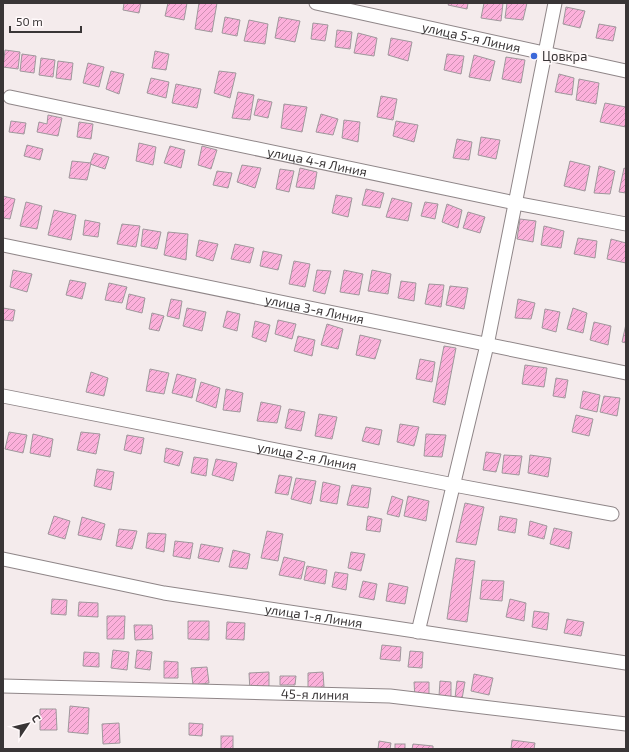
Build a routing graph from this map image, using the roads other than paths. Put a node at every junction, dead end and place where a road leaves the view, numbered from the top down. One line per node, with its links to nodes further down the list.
1 (316, 3): 3 (street, улица 5-я Линия)
2 (556, 3): 3 (street)
3 (545, 54): 4 (street, улица 5-я Линия); 6 (street)
4 (626, 71)
5 (10, 96): 6 (street, улица 4-я Линия)
6 (516, 203): 7 (street, улица 4-я Линия); 9 (street)
7 (626, 224)
8 (3, 245): 9 (street, улица 3-я Линия)
9 (487, 345): 10 (street, улица 3-я Линия); 12 (street)
10 (626, 373)
11 (3, 396): 12 (street, улица 2-я Линия)
12 (454, 485): 13 (street, улица 2-я Линия); 15 (street)
13 (612, 514)
14 (3, 559): 15 (street, улица 1-я Линия)
15 (418, 632): 16 (street, улица 1-я Линия)
16 (626, 663)
17 (3, 686): 18 (street, 45-я линия)
18 (626, 724)

